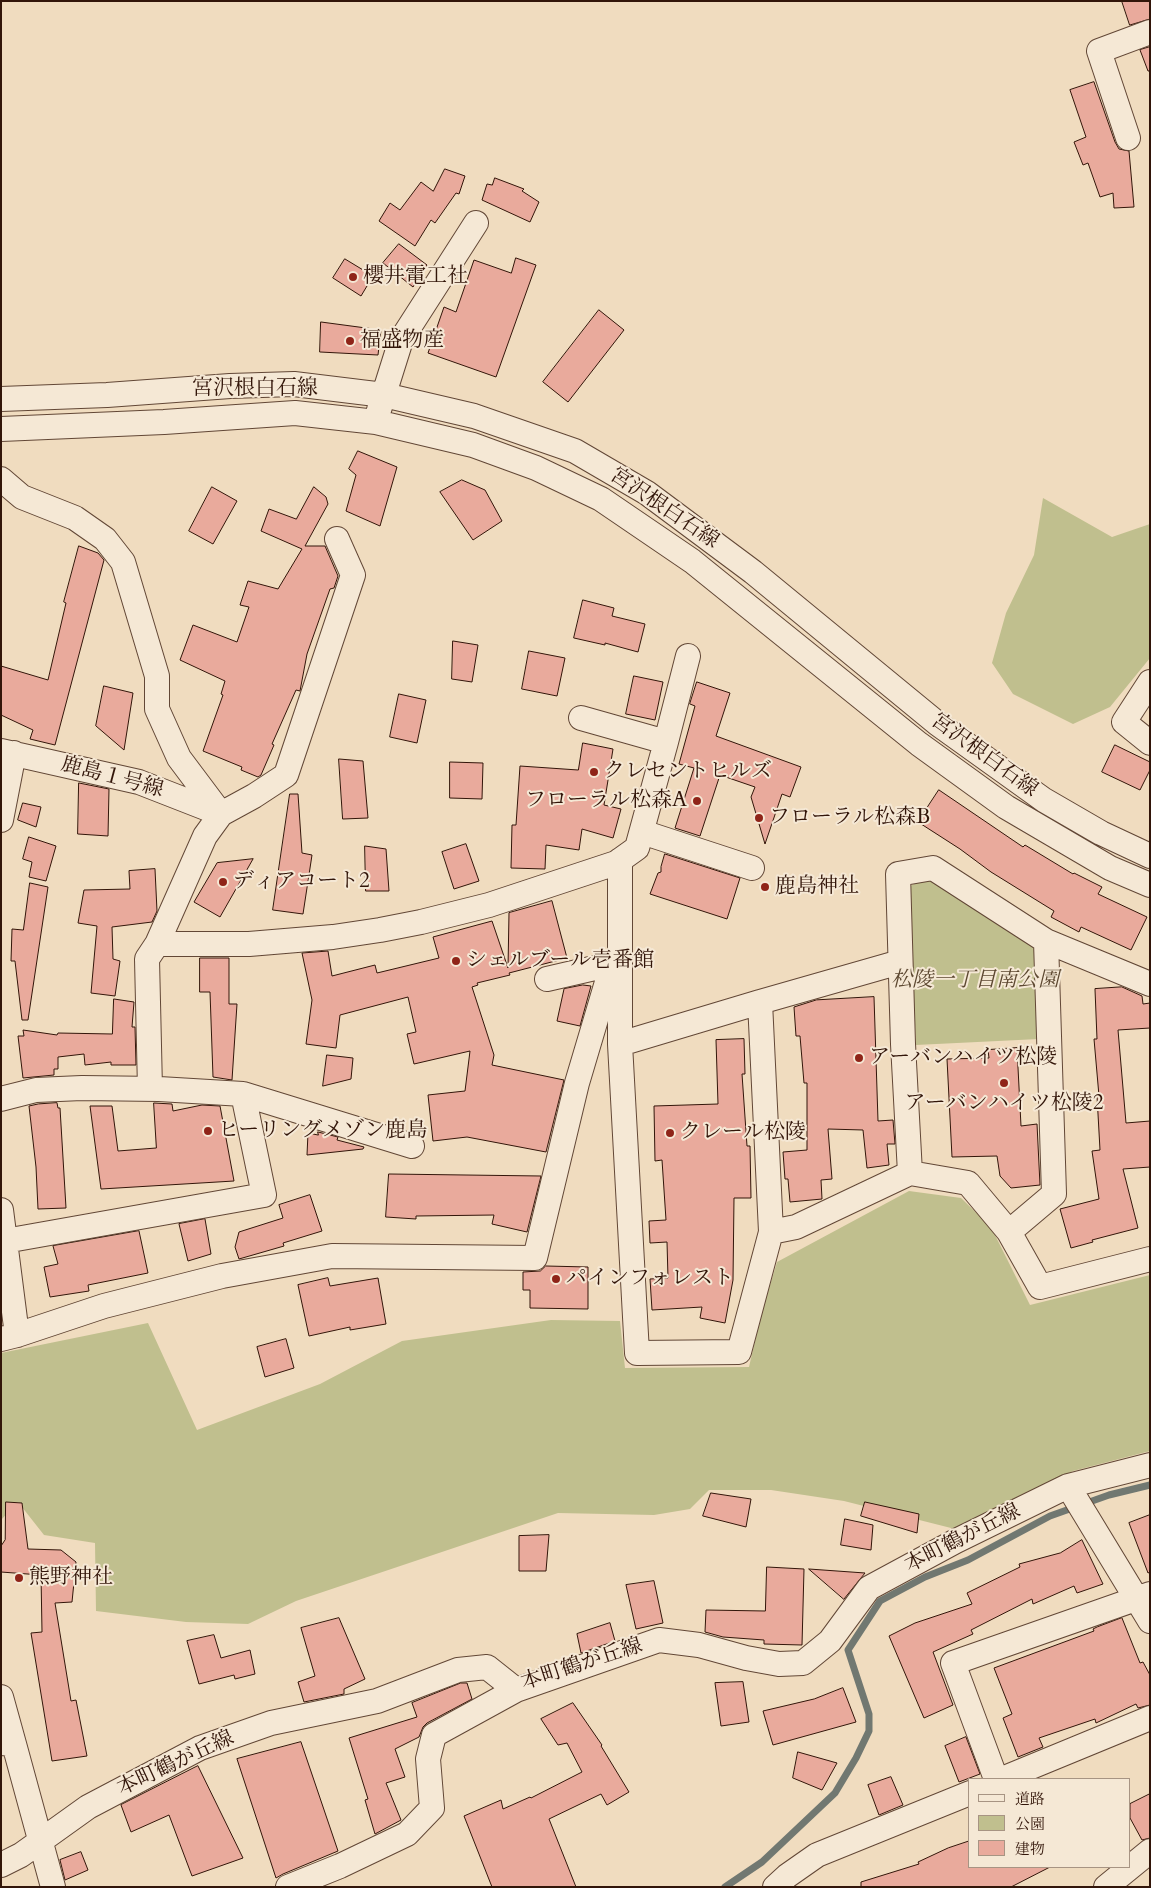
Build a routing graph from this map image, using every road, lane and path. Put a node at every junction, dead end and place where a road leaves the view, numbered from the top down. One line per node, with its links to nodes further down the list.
1 (1150, 32): 2 (street)
2 (1128, 138)
3 (476, 223): 4 (street)
4 (384, 395): 5 (street, 宮沢根白石線); 6 (street); 19 (street, 宮沢根白石線)
5 (1, 399)
6 (376, 422): 7 (street); 22 (street)
7 (1, 429)
8 (1, 479): 16 (street)
9 (337, 539): 16 (street)
10 (688, 656): 13 (street)
11 (1150, 682): 14 (street)
12 (581, 718): 13 (street)
13 (666, 742): 18 (street)
14 (1150, 744)
15 (8, 752): 16 (street, 鹿島１号線); 17 (street)
16 (221, 814): 27 (street)
17 (1, 820)
18 (642, 832): 20 (street); 21 (street)
19 (1150, 856)
20 (620, 860): 24 (street); 25 (street)
21 (752, 868)
22 (1150, 885)
23 (483, 895): 25 (street)
24 (620, 935): 29 (street); 33 (street)
25 (321, 938): 27 (street)
26 (1046, 941): 28 (street); 31 (street); 41 (street)
27 (157, 944): 34 (street)
28 (900, 962): 32 (street); 38 (street)
29 (612, 964): 30 (street); 44 (street)
30 (547, 979)
31 (1150, 984)
32 (760, 1002): 33 (street); 40 (street)
33 (620, 1044): 40 (street)
34 (150, 1089): 35 (street); 36 (street)
35 (243, 1094): 37 (street); 42 (street)
36 (1, 1099)
37 (412, 1146)
38 (910, 1173): 40 (street); 41 (street)
39 (1, 1210): 42 (street)
40 (771, 1232)
41 (1009, 1232): 43 (street)
42 (5, 1241): 44 (street)
43 (1150, 1259)
44 (9, 1337)
45 (1150, 1465): 46 (street, 本町鶴が丘線)
46 (1071, 1491): 47 (street); 49 (street, 本町鶴が丘線)
47 (1143, 1597): 48 (street); 53 (street)
48 (1150, 1621)
49 (516, 1690): 56 (street, 本町鶴が丘線); 62 (street)
50 (1, 1697): 52 (street)
51 (1150, 1718): 54 (street)
52 (8, 1744): 56 (street)
53 (996, 1778)
54 (1004, 1778)
55 (968, 1794): 63 (street)
56 (41, 1841): 58 (street, 本町鶴が丘線); 61 (street)
57 (1150, 1851): 59 (street)
58 (1, 1865)
59 (1131, 1867)
60 (1129, 1868): 64 (street)
61 (53, 1887)
62 (288, 1887)
63 (775, 1887)
64 (1106, 1887)

